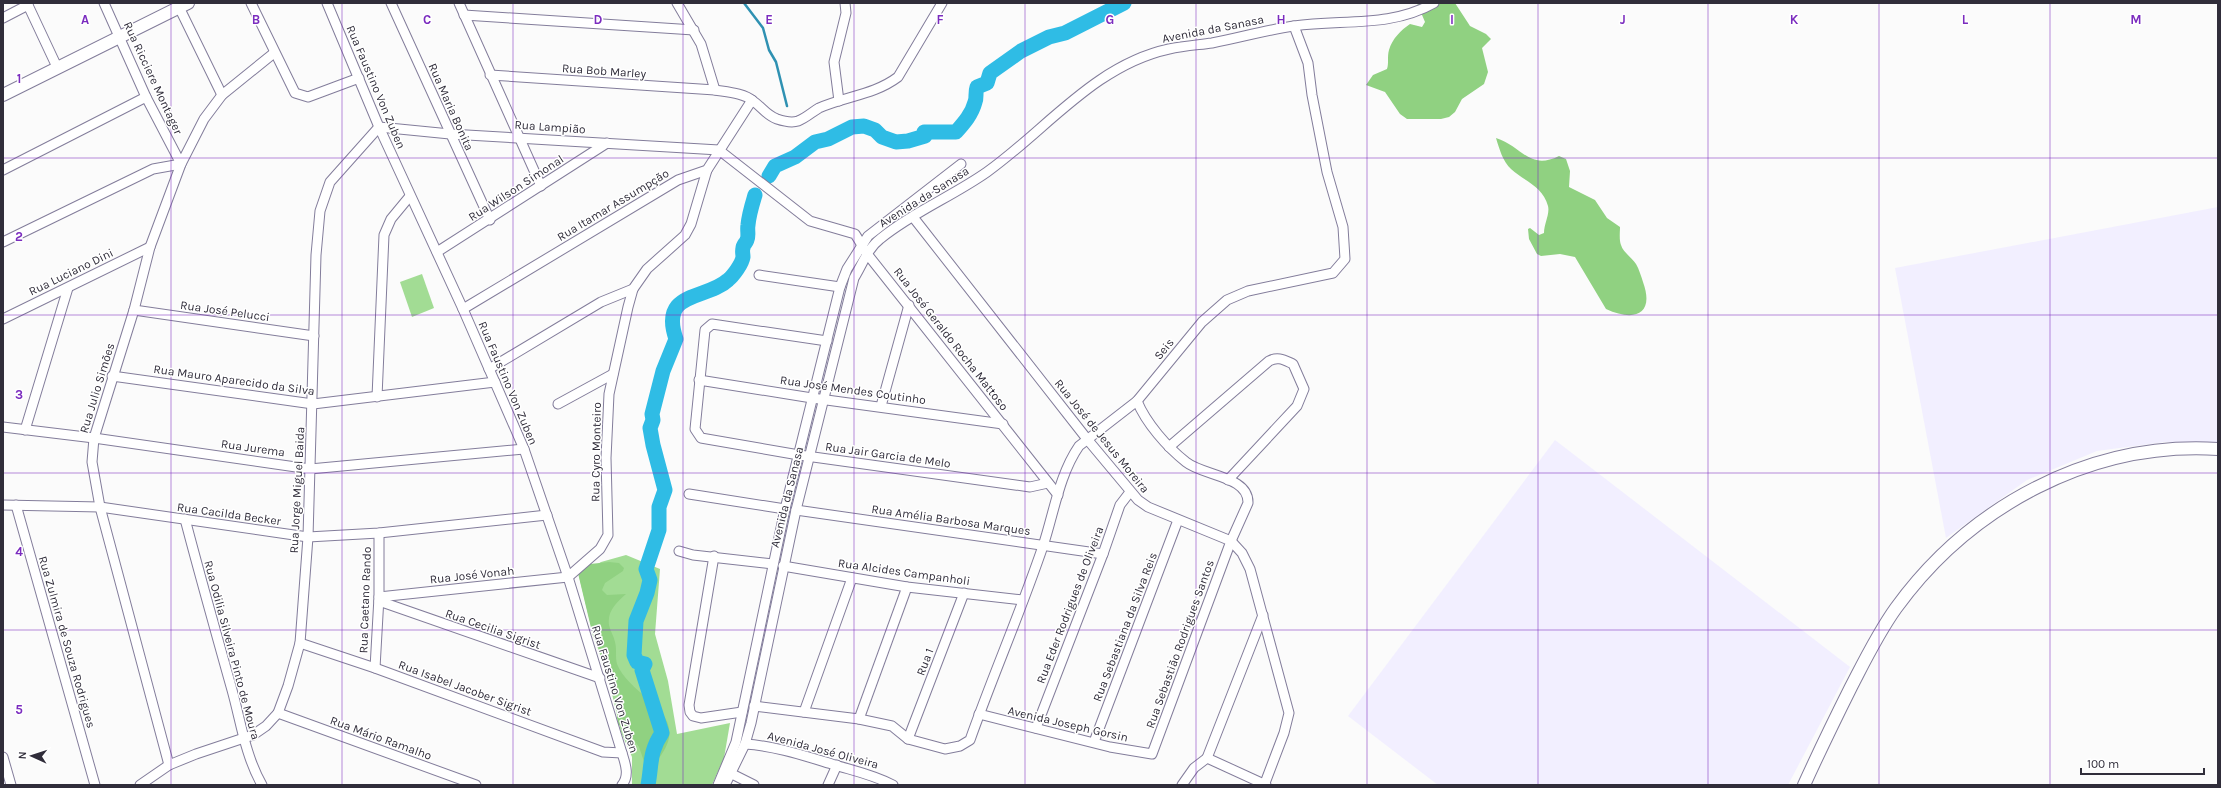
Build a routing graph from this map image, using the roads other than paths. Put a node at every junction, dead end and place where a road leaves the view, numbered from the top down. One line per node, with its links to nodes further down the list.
1 (104, 3): 16 (street, Rua Ricciere Montager)
2 (251, 3): 17 (street)
3 (327, 3): 20 (street, Rua Faustino Von Zuben)
4 (391, 3): 28 (street, Rua Maria Bonita)
5 (459, 3): 12 (street)
6 (677, 3): 15 (street)
7 (845, 3): 26 (street)
8 (942, 3): 26 (street)
9 (1434, 3): 14 (street, Avenida da Sanasa)
10 (28, 4): 13 (street); 18 (street)
11 (181, 5): 16 (main road); 23 (street)
12 (464, 15): 15 (street); 19 (street)
13 (3, 18)
14 (1294, 26): 38 (street, Avenida da Sanasa); 63 (street, Seis)
15 (694, 30): 21 (street)
16 (121, 37): 18 (main road); 24 (street, Rua Ricciere Montager)
17 (274, 53): 20 (street); 23 (street, Rua Julio Simões)
18 (57, 67): 22 (main road)
19 (490, 75): 21 (street, Rua Bob Marley); 29 (street)
20 (359, 78): 27 (street, Rua Faustino Von Zuben)
21 (715, 90): 25 (street, Rua Bob Marley)
22 (3, 95)
23 (222, 95): 32 (street, Rua Julio Simões)
24 (146, 97): 32 (street, Rua Ricciere Montager); 34 (street)
25 (752, 100): 26 (street); 31 (street)
26 (839, 101)
27 (379, 127): 28 (street, Rua Lampião); 37 (street, Rua Faustino Von Zuben); 53 (street, Rua Jorge Miguel Baida)
28 (450, 134): 29 (street, Rua Lampião); 39 (street, Rua Maria Bonita)
29 (518, 137): 30 (street, Rua Lampião); 36 (street)
30 (607, 143): 31 (street, Rua Lampião); 36 (street, Rua Wilson Simonal)
31 (720, 150): 35 (street); 41 (street, Rua José Geraldo Rocha Mattoso)
32 (181, 164): 40 (street); 42 (street, Rua Julio Simões)
33 (961, 164): 41 (street, Avenida da Sanasa)
34 (3, 170)
35 (707, 170): 48 (street); 50 (street, Rua Itamar Assumpção)
36 (541, 186): 39 (street, Rua Wilson Simonal)
37 (410, 196): 43 (street, Rua Faustino Von Zuben); 60 (street)
38 (913, 217): 44 (street, Avenida da Sanasa); 71 (street, Rua José de Jesus Moreira)
39 (490, 220): 43 (street, Rua Wilson Simonal)
40 (3, 242)
41 (861, 246): 44 (street, Rua José Geraldo Rocha Mattoso); 46 (street, Avenida da Sanasa)
42 (150, 247): 47 (street, Rua Luciano Dini); 51 (street, Rua Julio Simões)
43 (437, 252): 50 (street, Rua Faustino Von Zuben)
44 (868, 255): 49 (street, Rua José Geraldo Rocha Mattoso); 62 (street, Avenida da Sanasa)
45 (759, 275): 46 (street)
46 (840, 287): 54 (street, Avenida da Sanasa)
47 (68, 288): 52 (street, Rua Luciano Dini); 69 (street)
48 (633, 289): 55 (street); 56 (street, Rua Cyro Monteiro)
49 (909, 305): 66 (street); 67 (street, Rua José Geraldo Rocha Mattoso)
50 (463, 309): 55 (street, Rua Faustino Von Zuben)
51 (134, 310): 53 (street, Rua José Pelucci); 57 (street, Rua Julio Simões)
52 (3, 319)
53 (314, 336): 64 (street, Rua Jorge Miguel Baida)
54 (827, 342): 58 (street); 61 (street, Avenida da Sanasa)
55 (490, 369): 59 (street, Rua Faustino Von Zuben)
56 (613, 374): 65 (street); 100 (street, Rua Cyro Monteiro)
57 (112, 376): 64 (street, Rua Mauro Aparecido da Silva); 70 (street, Rua Julio Simões)
58 (699, 380): 61 (street, Rua José Mendes Coutinho); 75 (street, Rua Jair Garcia de Melo)
59 (495, 382): 60 (street, Rua Mauro Aparecido da Silva); 73 (street, Rua Faustino Von Zuben)
60 (377, 397): 64 (street, Rua Mauro Aparecido da Silva)
61 (812, 398): 62 (street, Rua José Mendes Coutinho); 75 (street, Avenida da Sanasa)
62 (824, 400): 66 (street, Rua José Mendes Coutinho); 76 (street, Avenida da Sanasa)
63 (1137, 401): 71 (street, Seis); 72 (street)
64 (313, 404): 77 (street, Rua Jorge Miguel Baida)
65 (558, 404)
66 (881, 406): 67 (street, Rua José Mendes Coutinho)
67 (1003, 424): 79 (street, Rua José Geraldo Rocha Mattoso)
68 (3, 427): 69 (street, Rua Jurema)
69 (24, 430): 70 (street, Rua Jurema)
70 (94, 438): 77 (street, Rua Jurema); 85 (street, Rua Julio Simões)
71 (1087, 439): 80 (street, Rua José de Jesus Moreira); 82 (street, Seis)
72 (1169, 447): 78 (street); 78 (street)
73 (524, 449): 77 (street, Rua Jurema); 88 (street, Rua Faustino Von Zuben)
74 (2218, 449): 141 (main road)
75 (799, 455): 76 (street, Rua Jair Garcia de Melo); 86 (street, Avenida da Sanasa)
76 (809, 455): 79 (street, Rua Jair Garcia de Melo); 87 (street, Avenida da Sanasa)
77 (310, 469): 92 (street, Rua Jorge Miguel Baida)
78 (1228, 480): 93 (street, Rua Sebastião Rodrigues Santos)
79 (1048, 483): 82 (street, Rua José Geraldo Rocha Mattoso)
80 (1130, 492): 90 (street, Rua José de Jesus Moreira); 96 (street, Rua Eder Rodrigues de Oliveira)
81 (689, 494): 86 (street)
82 (1058, 495): 94 (street, Seis)
83 (3, 505): 84 (street, Rua Cacilda Becker)
84 (16, 505): 85 (street, Rua Cacilda Becker); 130 (street, Rua Zulmira de Souza Rodrigues)
85 (100, 507): 89 (street, Rua Cacilda Becker); 125 (street, Rua Julio Simões)
86 (785, 508): 98 (street, Avenida da Sanasa)
87 (796, 510): 94 (street, Rua Amélia Barbosa Marques); 99 (street, Avenida da Sanasa)
88 (547, 515): 91 (street, Rua Cacilda Becker); 100 (street, Rua Faustino Von Zuben)
89 (185, 519): 92 (street, Rua Cacilda Becker); 117 (street, Rua Odilia Silveira Pinto de Moura)
90 (1178, 520): 93 (street, Rua José de Jesus Moreira); 119 (street, Rua Sebastiana da Silva Reis)
91 (379, 533): 92 (street, Rua Cacilda Becker); 104 (street, Rua Caetano Rando)
92 (308, 537): 107 (street, Rua Jorge Miguel Baida)
93 (1230, 542): 106 (street, Rua José de Jesus Moreira); 122 (street, Rua Sebastião Rodrigues Santos)
94 (1043, 545): 96 (street, Rua Amélia Barbosa Marques); 105 (street, Seis)
95 (679, 551): 97 (street)
96 (1103, 554): 116 (street, Rua Eder Rodrigues de Oliveira)
97 (714, 556): 98 (street); 111 (street)
98 (772, 564): 111 (street, Avenida da Sanasa)
99 (783, 566): 101 (street, Rua Alcides Campanholi); 110 (street, Avenida da Sanasa)
100 (568, 577): 104 (street, Rua José Vonah); 109 (street, Rua Faustino Von Zuben)
101 (852, 578): 102 (street, Rua Alcides Campanholi); 112 (street)
102 (907, 587): 103 (street, Rua Alcides Campanholi); 115 (street)
103 (964, 593): 105 (street, Rua Alcides Campanholi); 118 (street, Rua 1)
104 (379, 599): 108 (street, Rua Caetano Rando); 109 (street, Rua Cecilia Sigrist)
105 (1023, 600): 114 (street, Seis)
106 (1263, 615): 124 (street); 128 (street, Rua José de Jesus Moreira)
107 (300, 643): 108 (street, Rua Isabel Jacober Sigrist); 113 (street, Rua Jorge Miguel Baida)
108 (375, 668): 121 (street, Rua Isabel Jacober Sigrist)
109 (600, 678): 121 (street, Rua Faustino Von Zuben)
110 (754, 706): 112 (street); 120 (street, Avenida da Sanasa)
111 (742, 712): 135 (street, Avenida da Sanasa)
112 (804, 712): 115 (street)
113 (278, 713): 117 (street, Rua Jorge Miguel Baida); 133 (street, Rua Mário Ramalho)
114 (979, 714): 116 (street, Avenida Joseph Gorsin); 118 (street, Seis)
115 (859, 719): 118 (street)
116 (1036, 728): 119 (street, Avenida Joseph Gorsin)
117 (243, 739): 125 (street, Rua Jorge Miguel Baida); 132 (street, Rua Odilia Silveira Pinto de Moura)
118 (908, 739)
119 (1094, 742): 122 (street, Avenida Joseph Gorsin)
120 (745, 744): 126 (street, Avenida José Oliveira); 127 (street, Avenida da Sanasa)
121 (622, 753): 134 (street, Rua Faustino Von Zuben)
122 (1152, 754)
123 (3, 757): 129 (street)
124 (1207, 758): 128 (street); 140 (street)
125 (169, 765): 131 (street, Rua Jorge Miguel Baida)
126 (837, 766): 138 (street); 139 (street, Avenida José Oliveira)
127 (732, 774): 136 (street, Avenida da Sanasa); 137 (street)
128 (1266, 784)
129 (11, 785)
130 (95, 785)
131 (140, 785)
132 (262, 785)
133 (476, 785)
134 (622, 785)
135 (718, 785)
136 (725, 785)
137 (754, 785)
138 (828, 785)
139 (893, 785)
140 (1182, 785)
141 (1804, 785)

